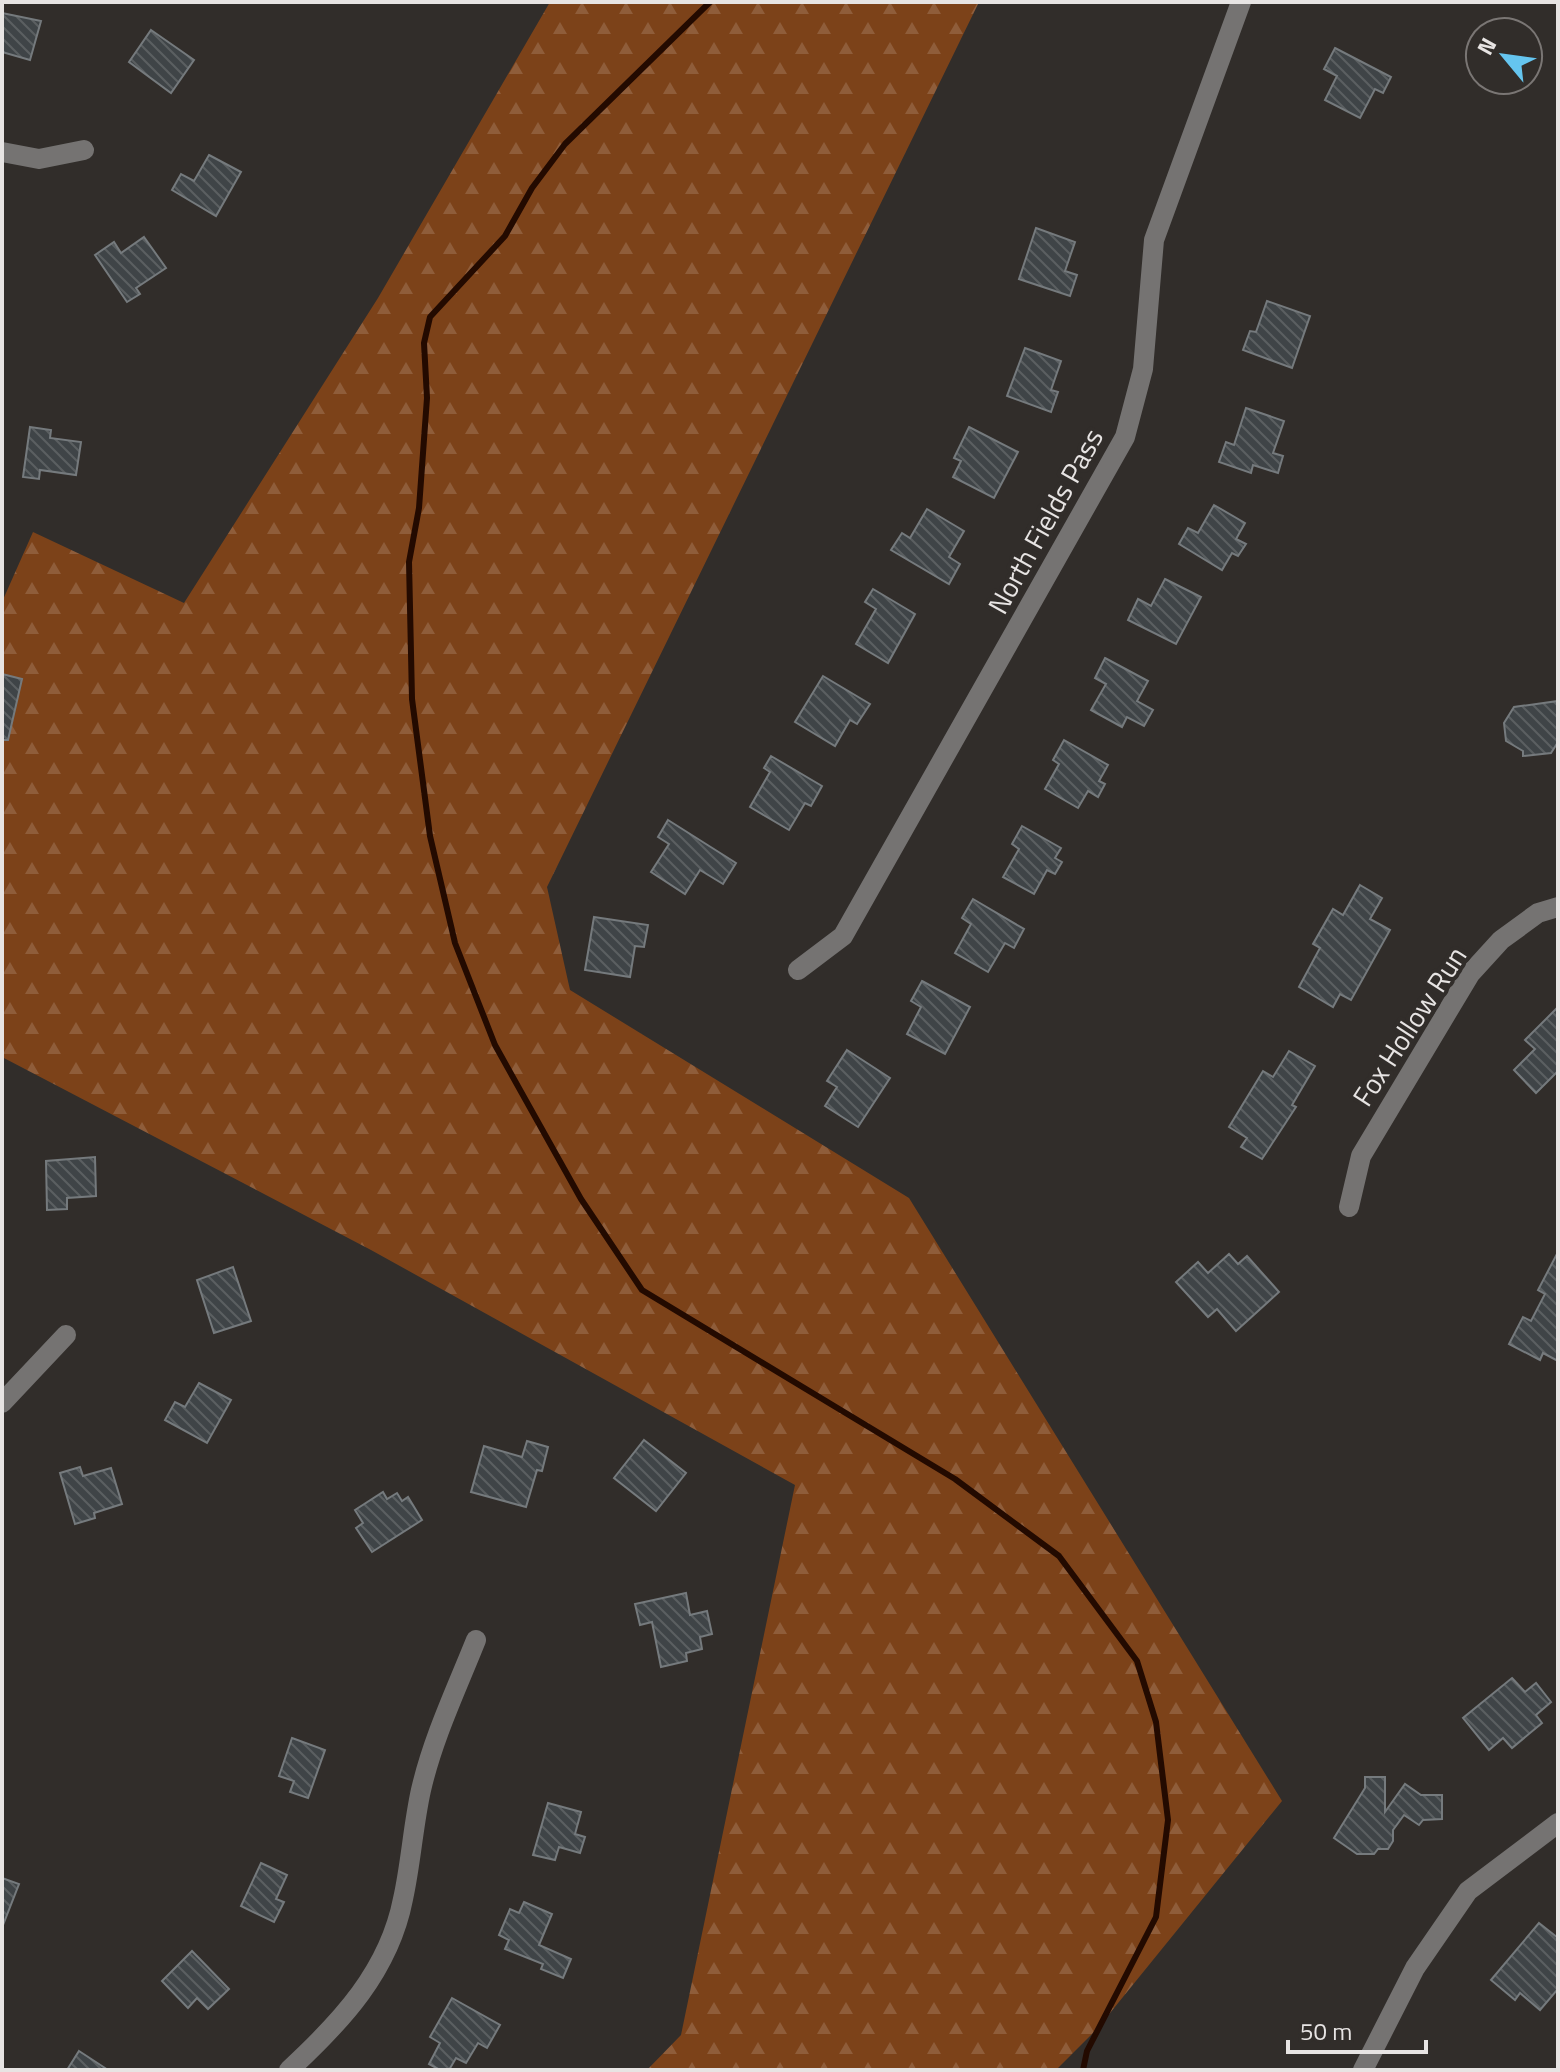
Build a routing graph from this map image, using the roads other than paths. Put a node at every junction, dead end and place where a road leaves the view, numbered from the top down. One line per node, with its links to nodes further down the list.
1 (1241, 2): 5 (street, North Fields Pass)
2 (84, 150): 3 (street)
3 (2, 152)
4 (1558, 907): 6 (street, Fox Hollow Run)
5 (798, 970)
6 (1349, 1207)
7 (66, 1335): 8 (street)
8 (2, 1403)
9 (476, 1640): 11 (street)
10 (1558, 1823): 12 (street)
11 (289, 2070)
12 (1363, 2070)

